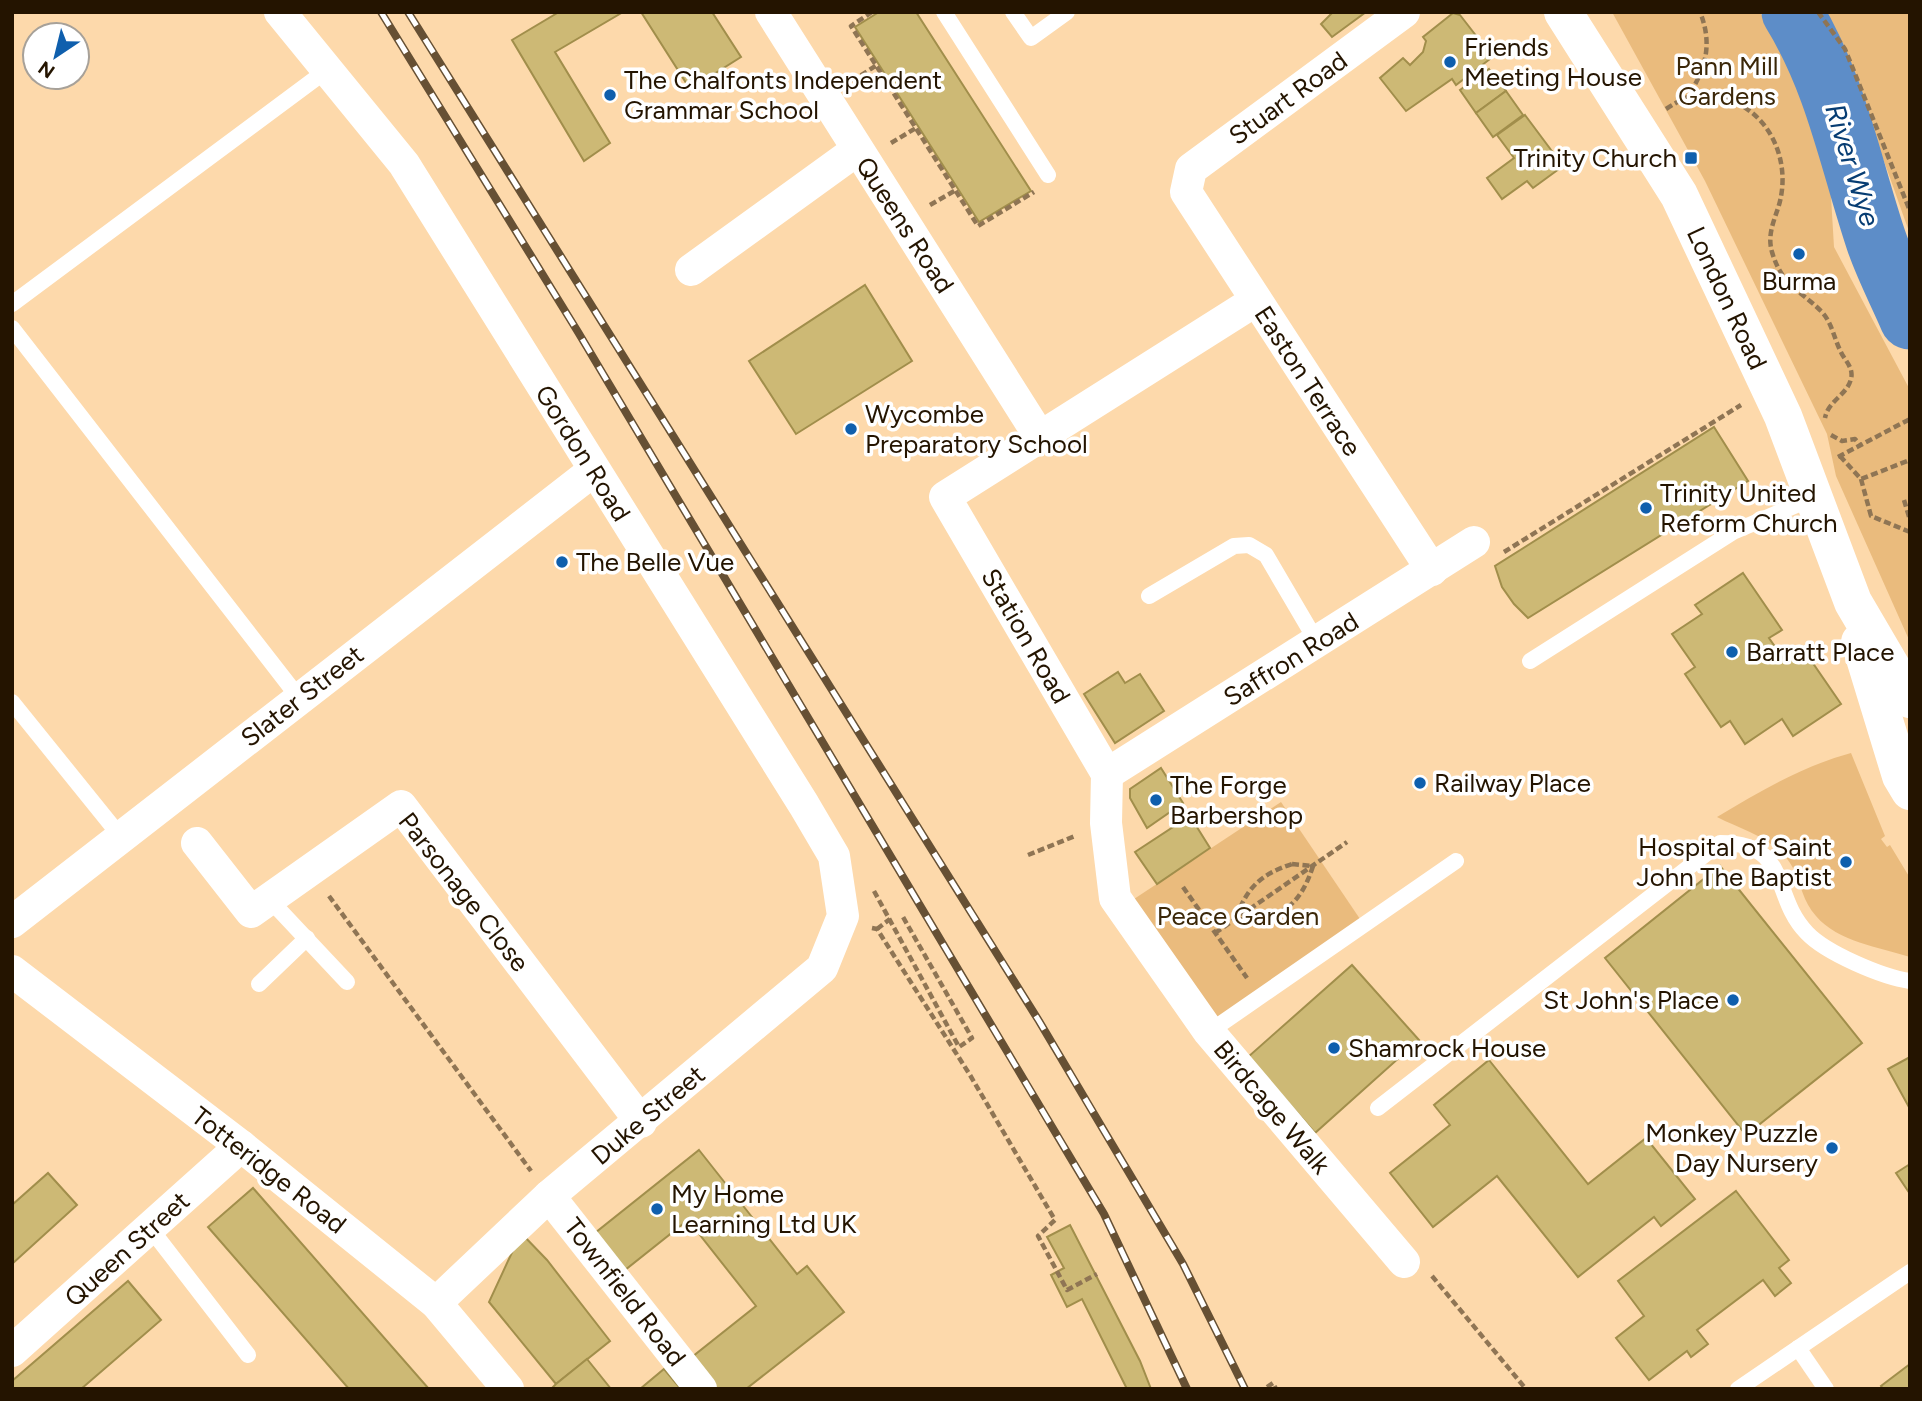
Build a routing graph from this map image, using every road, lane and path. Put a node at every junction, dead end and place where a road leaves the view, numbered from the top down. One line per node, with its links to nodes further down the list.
1 (280, 12): 12 (street, Gordon Road)
2 (771, 12): 18 (street, Queens Road)
3 (872, 12): 19 (path)
4 (944, 12): 19 (lane)
5 (1013, 12): 6 (lane)
6 (1068, 12)
7 (1404, 12): 21 (street, Stuart Road)
8 (1563, 12): 16 (main road, London Road)
9 (1699, 12): 14 (path)
10 (1818, 12): 23 (path)
11 (878, 65): 13 (path)
12 (327, 70): 26 (lane); 37 (street, Gordon Road)
13 (860, 75)
14 (1690, 93): 16 (path); 30 (path)
15 (918, 127): 17 (path)
16 (1637, 128): 28 (main road, London Road)
17 (900, 137)
18 (857, 150): 24 (street); 32 (street, Queens Road)
19 (1048, 175)
20 (957, 189): 22 (path)
21 (1186, 192): 25 (street, Easton Terrace)
22 (940, 200)
23 (1910, 211)
24 (691, 270)
25 (1255, 301): 32 (street); 44 (street, Easton Terrace)
26 (12, 304)
27 (12, 328): 49 (lane)
28 (1769, 388): 39 (main road, London Road); 43 (path)
29 (1910, 419): 33 (path)
30 (1824, 422)
31 (1826, 429): 33 (path)
32 (1040, 437): 52 (street, Station Road)
33 (1860, 445): 34 (path)
34 (1839, 456): 35 (path); 38 (path)
35 (1832, 460)
36 (1910, 460): 38 (path)
37 (593, 471): 49 (street, Slater Street); 64 (street, Gordon Road)
38 (1861, 479): 42 (path)
39 (1813, 498): 46 (main road, London Road); 48 (lane)
40 (1904, 500): 41 (path)
41 (1910, 520)
42 (1910, 532)
43 (1474, 542): 44 (street, Saffron Road)
44 (1432, 570): 47 (street, Saffron Road)
45 (1149, 596): 47 (lane)
46 (1853, 602): 50 (main road); 53 (main road)
47 (1317, 642): 52 (street, Saffron Road)
48 (1530, 661)
49 (299, 698): 55 (street, Slater Street)
50 (1910, 699)
51 (12, 702): 55 (lane)
52 (1108, 774): 54 (street, Birdcage Walk)
53 (1910, 791)
54 (1106, 823): 58 (path); 75 (street, Birdcage Walk)
55 (121, 837): 67 (street, Slater Street)
56 (1347, 842): 60 (path)
57 (197, 843): 63 (street, Parsonage Close)
58 (1028, 855)
59 (1456, 861): 74 (lane)
60 (1313, 866): 66 (path); 66 (path); 66 (path)
61 (310, 870): 63 (street, Parsonage Close); 77 (street, Parsonage Close); 79 (path)
62 (1183, 887): 68 (path)
63 (269, 899): 69 (lane)
64 (844, 916): 77 (street, Duke Street)
65 (904, 918): 83 (path)
66 (1236, 919): 68 (path)
67 (12, 922)
68 (1215, 933): 74 (path)
69 (307, 939): 72 (lane); 73 (lane)
70 (12, 971): 78 (street, Totteridge Road)
71 (1910, 981): 76 (lane)
72 (347, 982)
73 (259, 984)
74 (1259, 997): 75 (lane)
75 (1209, 1032): 81 (street, Birdcage Walk)
76 (1378, 1108)
77 (641, 1122): 79 (street, Duke Street)
78 (241, 1146): 80 (street, Queen Street); 84 (street, Totteridge Road)
79 (549, 1196): 84 (street, Duke Street); 91 (street, Townfield Road)
80 (150, 1228): 86 (street, Queen Street); 87 (lane)
81 (1404, 1262): 92 (path)
82 (1910, 1272): 85 (lane)
83 (1097, 1275)
84 (436, 1303): 90 (street, Totteridge Road)
85 (1798, 1348): 93 (lane); 94 (lane)
86 (12, 1351)
87 (248, 1355)
88 (1275, 1386): 89 (path)
89 (1267, 1387)
90 (508, 1389)
91 (701, 1389)
92 (1526, 1389)
93 (1738, 1389)
94 (1826, 1389)

